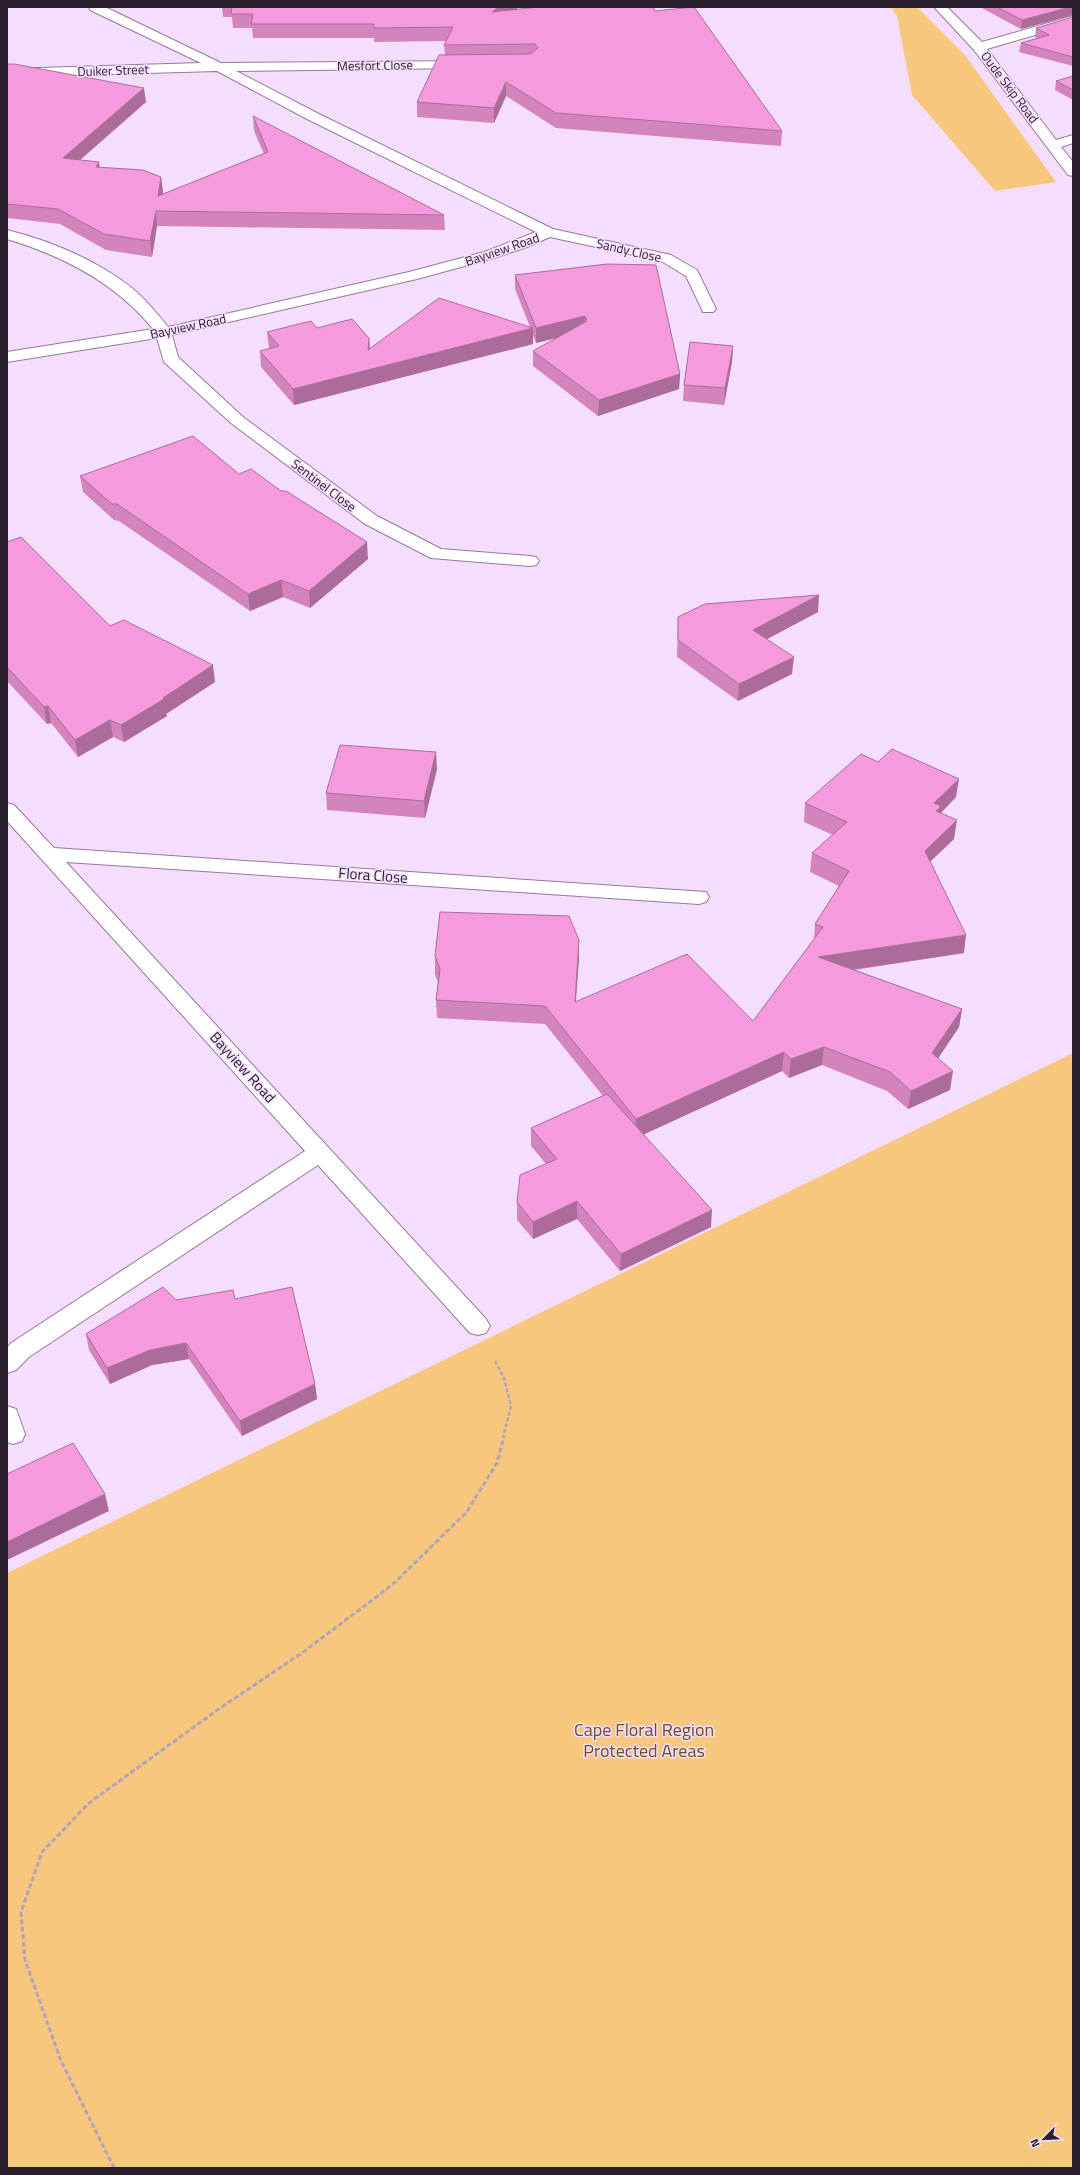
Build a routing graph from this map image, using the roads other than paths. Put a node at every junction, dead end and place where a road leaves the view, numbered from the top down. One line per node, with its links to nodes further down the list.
1 (95, 7): 6 (street, Bayview Road)
2 (940, 7): 4 (street, Oude Skip Road)
3 (1073, 20): 4 (street)
4 (979, 47): 9 (street, Oude Skip Road)
5 (482, 64): 6 (street, Mesfort Close)
6 (219, 67): 7 (street, Duiker Street); 11 (street, Bayview Road)
7 (7, 74)
8 (1073, 139): 9 (street)
9 (1052, 145): 10 (street, Oude Skip Road)
10 (1073, 172)
11 (548, 232): 13 (street, Sandy Close); 14 (street, Bayview Road)
12 (7, 234): 14 (street)
13 (708, 309)
14 (164, 332): 15 (street, Bayview Road); 16 (street, Sentinel Close)
15 (7, 357)
16 (530, 560)
17 (7, 809): 18 (street, Bayview Road)
18 (48, 854): 19 (street, Flora Close); 20 (street, Bayview Road)
19 (698, 897)
20 (320, 1152): 21 (street, Bayview Road); 22 (street)
21 (478, 1326)
22 (7, 1363)

